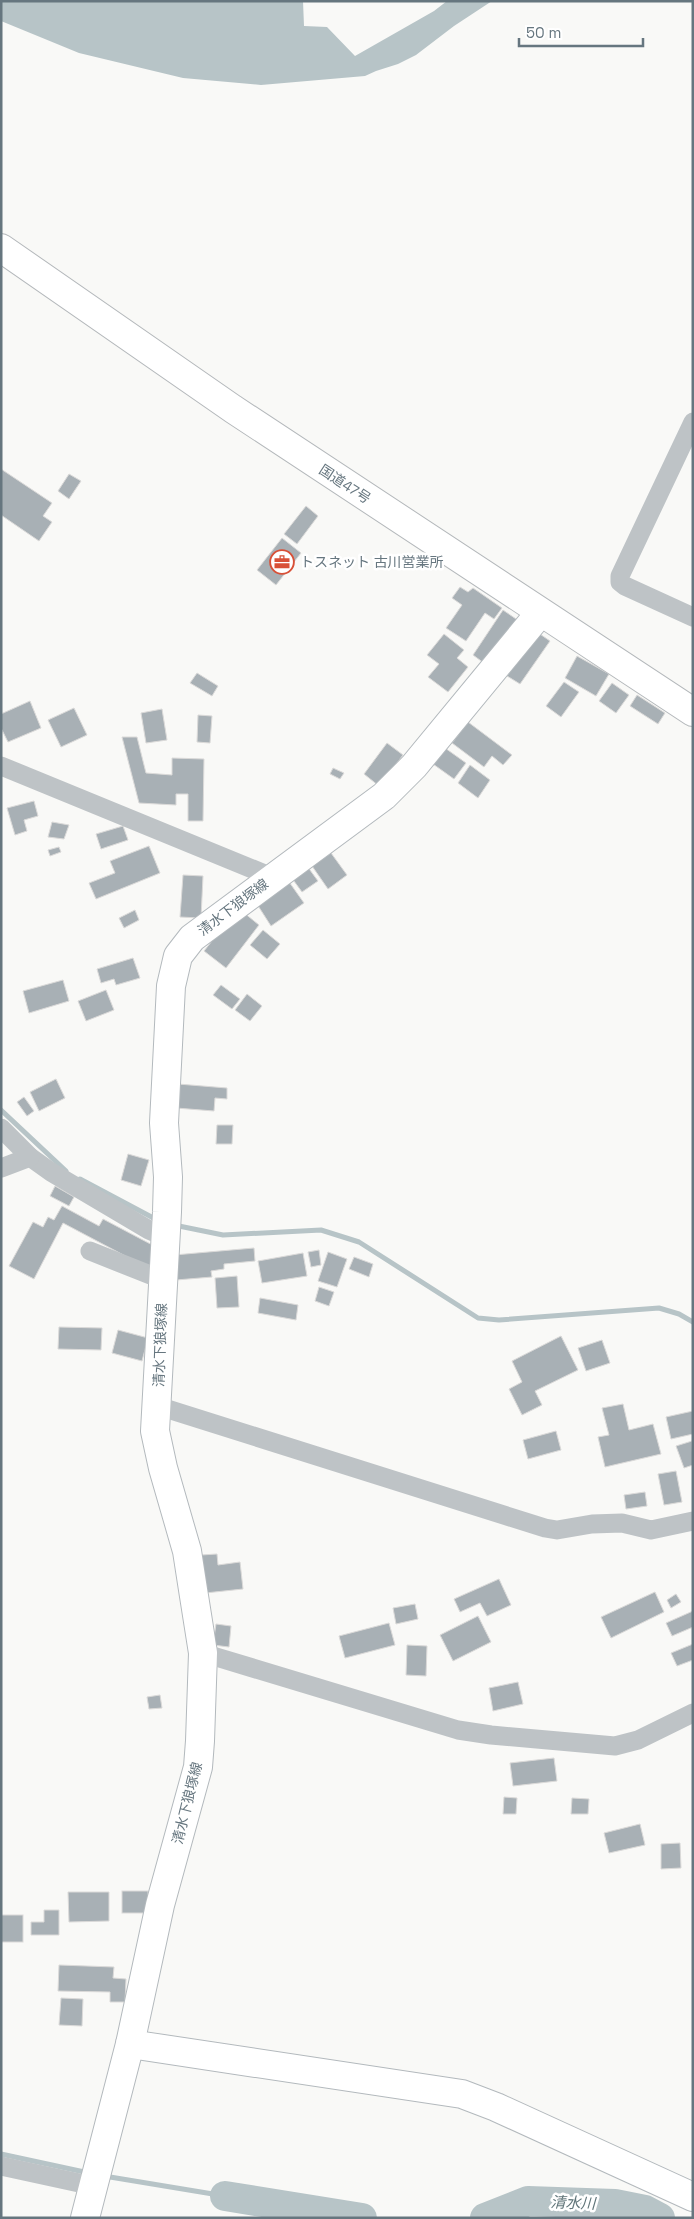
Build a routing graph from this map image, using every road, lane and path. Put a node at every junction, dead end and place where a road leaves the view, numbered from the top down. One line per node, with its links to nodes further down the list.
1 (1, 248): 3 (main road, 国道47号)
2 (691, 426): 4 (street)
3 (540, 613): 5 (main road, 国道47号); 7 (main road, 清水下狼塚線)
4 (693, 618)
5 (693, 712)
6 (1, 766): 7 (street)
7 (272, 877): 12 (main road, 清水下狼塚線)
8 (1, 1128): 10 (street)
9 (1, 1145): 10 (street)
10 (30, 1157): 11 (street); 12 (street)
11 (1, 1168)
12 (166, 1227): 14 (main road, 清水下狼塚線)
13 (90, 1251): 14 (street)
14 (163, 1280): 15 (main road, 清水下狼塚線)
15 (158, 1406): 16 (street); 17 (main road, 清水下狼塚線)
16 (693, 1521)
17 (203, 1653): 18 (street); 19 (main road, 清水下狼塚線)
18 (693, 1713)
19 (130, 2044): 21 (main road, 清水下狼塚線); 22 (main road)
20 (1, 2166): 21 (street)
21 (94, 2178): 23 (main road, 清水下狼塚線)
22 (693, 2197)
23 (85, 2218)

